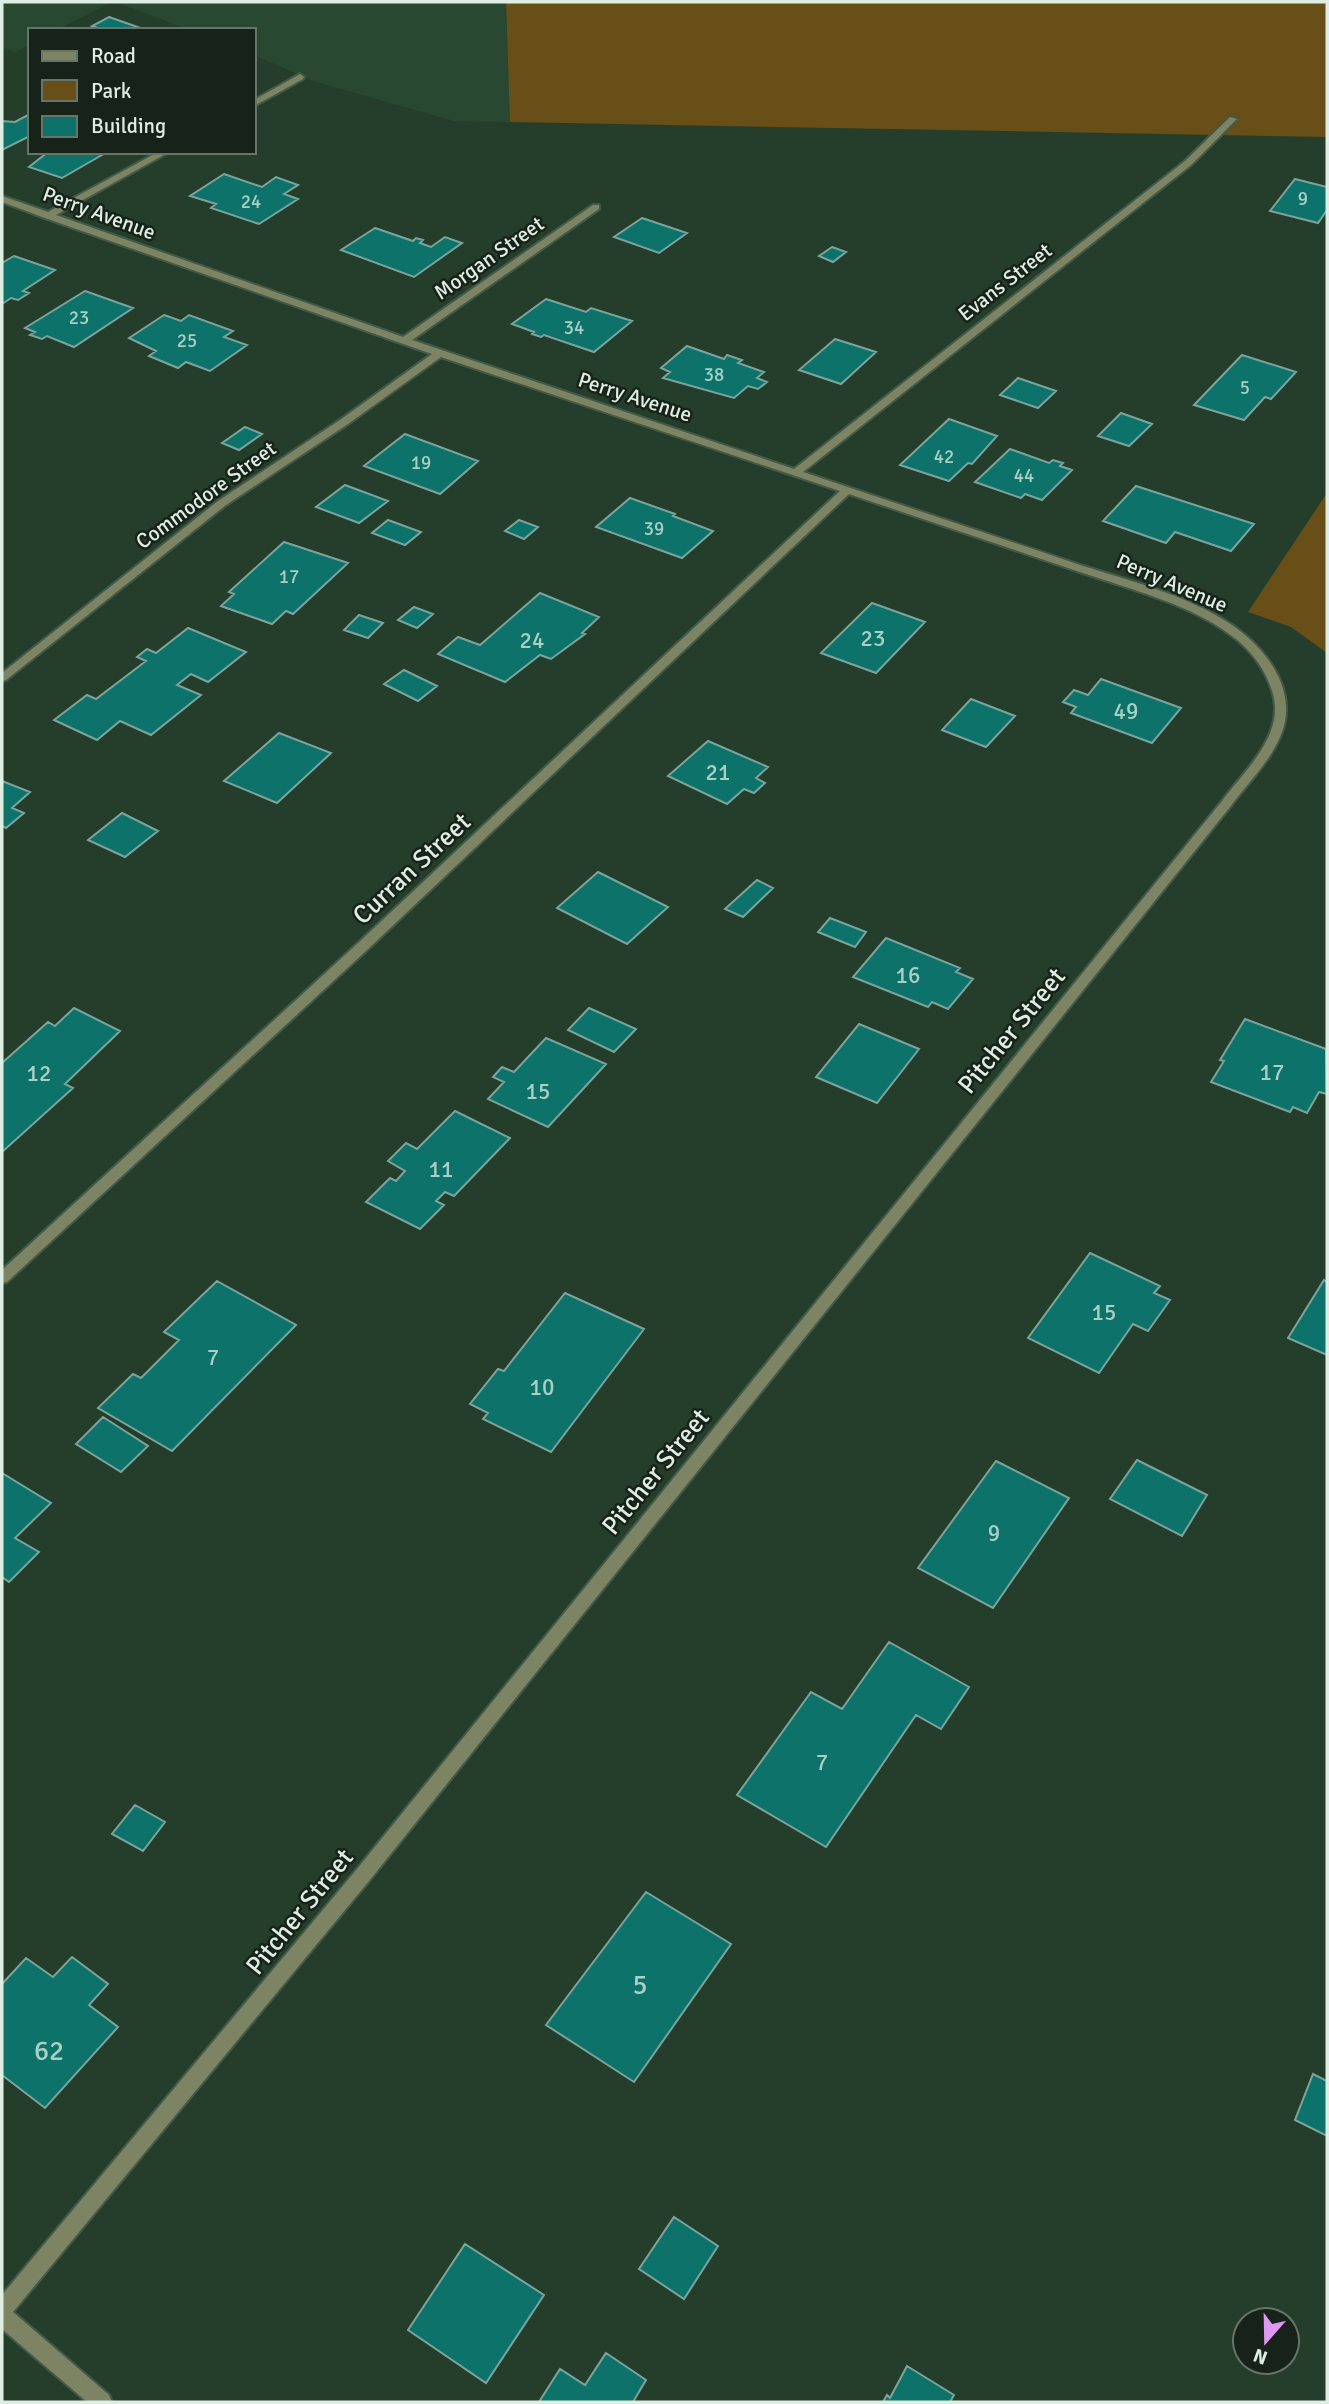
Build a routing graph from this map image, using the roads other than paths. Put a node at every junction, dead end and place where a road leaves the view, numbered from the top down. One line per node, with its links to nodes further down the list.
1 (300, 77): 2 (street)
2 (256, 102)
3 (1233, 119): 10 (street, Evans Street)
4 (161, 154): 7 (street)
5 (2, 199): 7 (street, Perry Avenue)
6 (596, 207): 8 (street, Morgan Street)
7 (48, 216): 8 (street, Perry Avenue)
8 (404, 341): 9 (street, Perry Avenue)
9 (440, 353): 10 (street, Perry Avenue); 13 (street, Commodore Street)
10 (797, 471): 11 (street, Perry Avenue)
11 (848, 489): 12 (street, Perry Avenue); 14 (street, Curran Street)
12 (1251, 643): 15 (street, Pitcher Street)
13 (2, 678)
14 (2, 1278)
15 (2, 2310)
16 (2, 2316): 17 (street)
17 (102, 2402)

